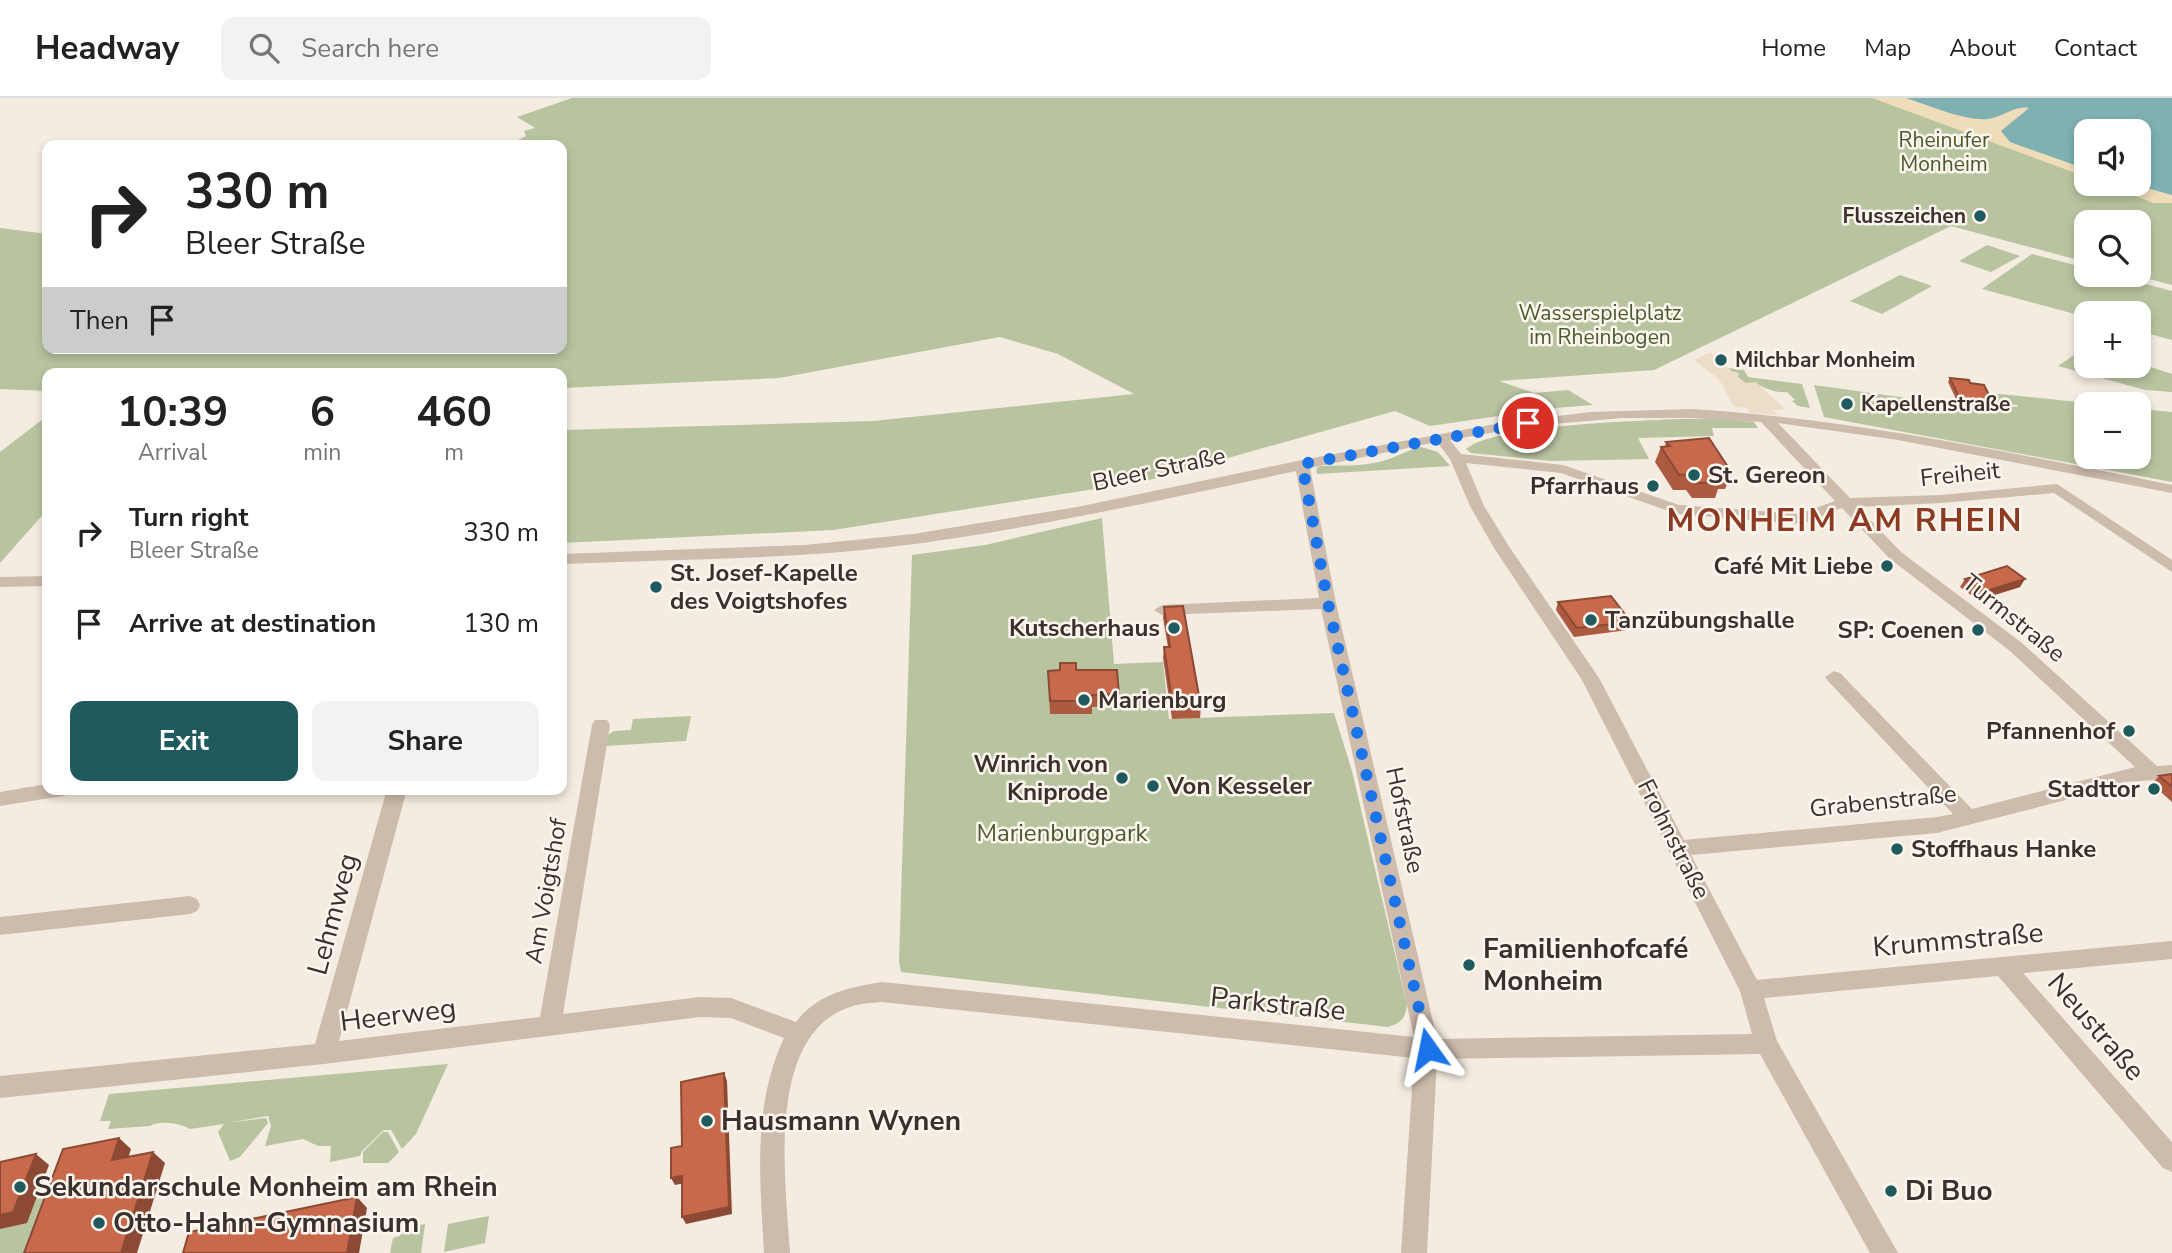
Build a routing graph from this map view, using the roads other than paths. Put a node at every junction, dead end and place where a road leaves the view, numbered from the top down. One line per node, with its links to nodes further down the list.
1 (1765, 418): 2 (street, Bleer Straße); 5 (street); 8 (street, Turmstraße)
2 (1440, 437): 3 (street, Frohnstraße); 4 (street, Bleer Straße)
3 (1457, 458): 8 (street); 22 (street, Frohnstraße)
4 (1302, 464): 9 (street, Bleer Straße); 13 (street, Hofstraße)
5 (2053, 466): 6 (street); 7 (street)
6 (2057, 488): 8 (street, Freiheit); 10 (street)
7 (2172, 489)
8 (1844, 503): 17 (street, Turmstraße)
9 (567, 559)
10 (2172, 567)
11 (42, 581): 12 (street)
12 (0, 582)
13 (1328, 603): 14 (street); 31 (street, Hofstraße)
14 (1162, 610)
15 (1834, 677): 21 (street)
16 (601, 725): 28 (street, Am Voigtshof)
17 (2162, 772): 21 (street, Grabenstraße)
18 (42, 792): 20 (street)
19 (395, 795): 32 (street, Lehmweg)
20 (0, 799)
21 (1969, 818): 22 (street, Grabenstraße)
22 (1678, 848): 27 (street, Frohnstraße)
23 (190, 905): 24 (street)
24 (0, 926)
25 (2172, 950): 26 (street, Krummstraße)
26 (2002, 965): 27 (street, Krummstraße); 34 (street, Neustraße)
27 (1751, 990): 30 (street, Frohnstraße)
28 (550, 1025): 29 (street, Heerweg); 32 (street, Heerweg)
29 (799, 1033): 31 (street, Parkstraße); 35 (street, Parkstraße)
30 (1766, 1044): 31 (street, Parkstraße); 37 (street, Frohnstraße)
31 (1428, 1049): 36 (street)
32 (324, 1054): 33 (street, Heerweg)
33 (0, 1087)
34 (2172, 1160)
35 (776, 1253)
36 (1414, 1253)
37 (1885, 1253)

